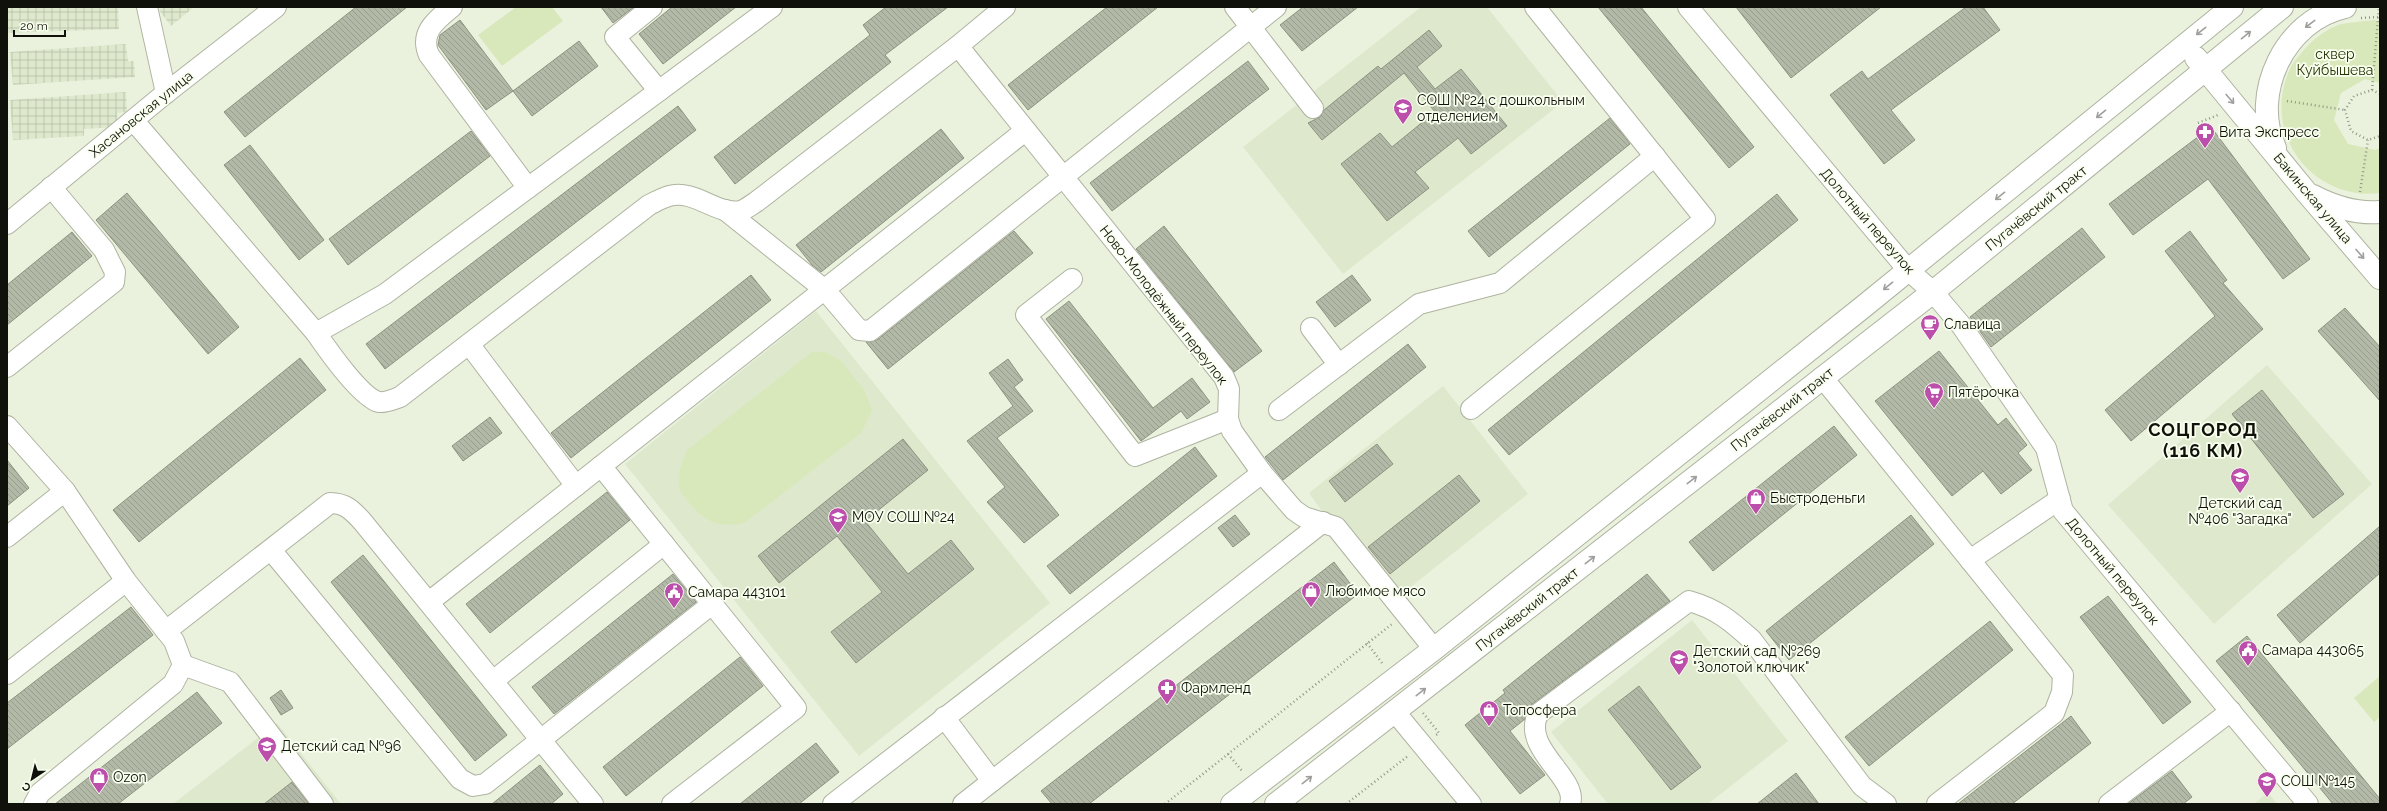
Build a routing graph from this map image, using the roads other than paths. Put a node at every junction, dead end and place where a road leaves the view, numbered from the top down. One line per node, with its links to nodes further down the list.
1 (147, 7): 19 (street)
2 (276, 7): 19 (street, Хасановская улица)
3 (452, 7): 27 (street)
4 (652, 7): 18 (street)
5 (772, 7): 18 (street)
6 (1004, 7): 16 (street)
7 (1235, 7): 14 (street)
8 (1276, 7): 14 (street)
9 (1535, 7): 23 (street)
10 (1688, 7): 32 (street, Долотный переулок)
11 (2232, 7): 15 (main road, Пугачёвский тракт, one-way to 15)
12 (2282, 7): 17 (main road, Пугачёвский тракт, one-way to 12)
13 (2350, 12): 24 (main road, one-way to 24)
14 (1250, 28): 20 (street); 25 (street)
15 (2184, 44): 17 (main road, Бакинская улица); 32 (main road, Пугачёвский тракт, one-way to 32)
16 (958, 46): 22 (street, Ново-Молодёжный переулок); 29 (street)
17 (2205, 69): 24 (main road, Бакинская улица, one-way to 24); 36 (main road, Пугачёвский тракт)
18 (659, 91): 27 (street)
19 (166, 93): 21 (street, Хасановская улица)
20 (1312, 108)
21 (133, 120): 26 (street, Хасановская улица); 38 (street)
22 (1026, 131): 25 (street, Ново-Молодёжный переулок); 35 (street)
23 (1654, 156): 40 (street); 43 (street)
24 (2280, 160): 28 (main road, Бакинская улица)
25 (1063, 178): 35 (street); 45 (street, Ново-Молодёжный переулок)
26 (51, 187): 31 (street, Хасановская улица); 41 (street)
27 (528, 188): 38 (street)
28 (2307, 193): 30 (main road); 33 (main road, Бакинская улица, one-way to 33)
29 (725, 210): 35 (street); 39 (street)
30 (2380, 212)
31 (7, 224)
32 (1908, 270): 36 (street, Долотный переулок); 61 (main road, Пугачёвский тракт, one-way to 61)
33 (2380, 278)
34 (1072, 279): 45 (street)
35 (825, 290): 47 (street)
36 (1933, 292): 42 (main road, Пугачёвский тракт); 51 (street, Долотный переулок)
37 (1311, 328): 40 (street)
38 (316, 333): 39 (street)
39 (469, 344): 49 (street)
40 (1339, 365): 44 (street)
41 (7, 367)
42 (1822, 377): 56 (street); 66 (main road, Пугачёвский тракт, one-way to 42)
43 (1470, 409)
44 (1279, 410)
45 (1228, 419): 48 (street, Ново-Молодёжный переулок)
46 (7, 426): 50 (street)
47 (601, 466): 49 (street); 54 (street)
48 (1262, 473): 52 (street, Ново-Молодёжный переулок); 67 (street)
49 (576, 486): 58 (street)
50 (65, 492): 53 (street); 57 (street)
51 (2060, 499): 56 (street); 65 (street, Долотный переулок)
52 (1323, 522): 61 (street, Ново-Молодёжный переулок); 69 (street)
53 (7, 537)
54 (664, 544): 59 (street); 64 (street)
55 (271, 550): 58 (street); 60 (street); 68 (street)
56 (1970, 560): 81 (street)
57 (126, 581): 60 (street); 63 (street)
58 (429, 602): 64 (street)
59 (712, 604): 68 (street); 73 (street)
60 (166, 631): 62 (street)
61 (1434, 649): 76 (main road, Пугачёвский тракт)
62 (183, 665): 70 (street); 71 (street)
63 (7, 674)
64 (493, 681): 68 (street)
65 (2231, 711): 82 (street); 83 (street, Долотный переулок)
66 (1395, 712): 77 (main road, Пугачёвский тракт, one-way to 66); 78 (street)
67 (944, 717): 69 (street); 74 (street)
68 (541, 741): 72 (street)
69 (992, 781): 75 (street)
70 (34, 804)
71 (323, 804)
72 (592, 804)
73 (672, 804)
74 (833, 804)
75 (963, 804)
76 (1232, 804)
77 (1276, 804)
78 (1471, 804)
79 (1570, 804): 80 (street)
80 (1886, 804)
81 (1937, 804)
82 (2109, 804)
83 (2308, 804)

